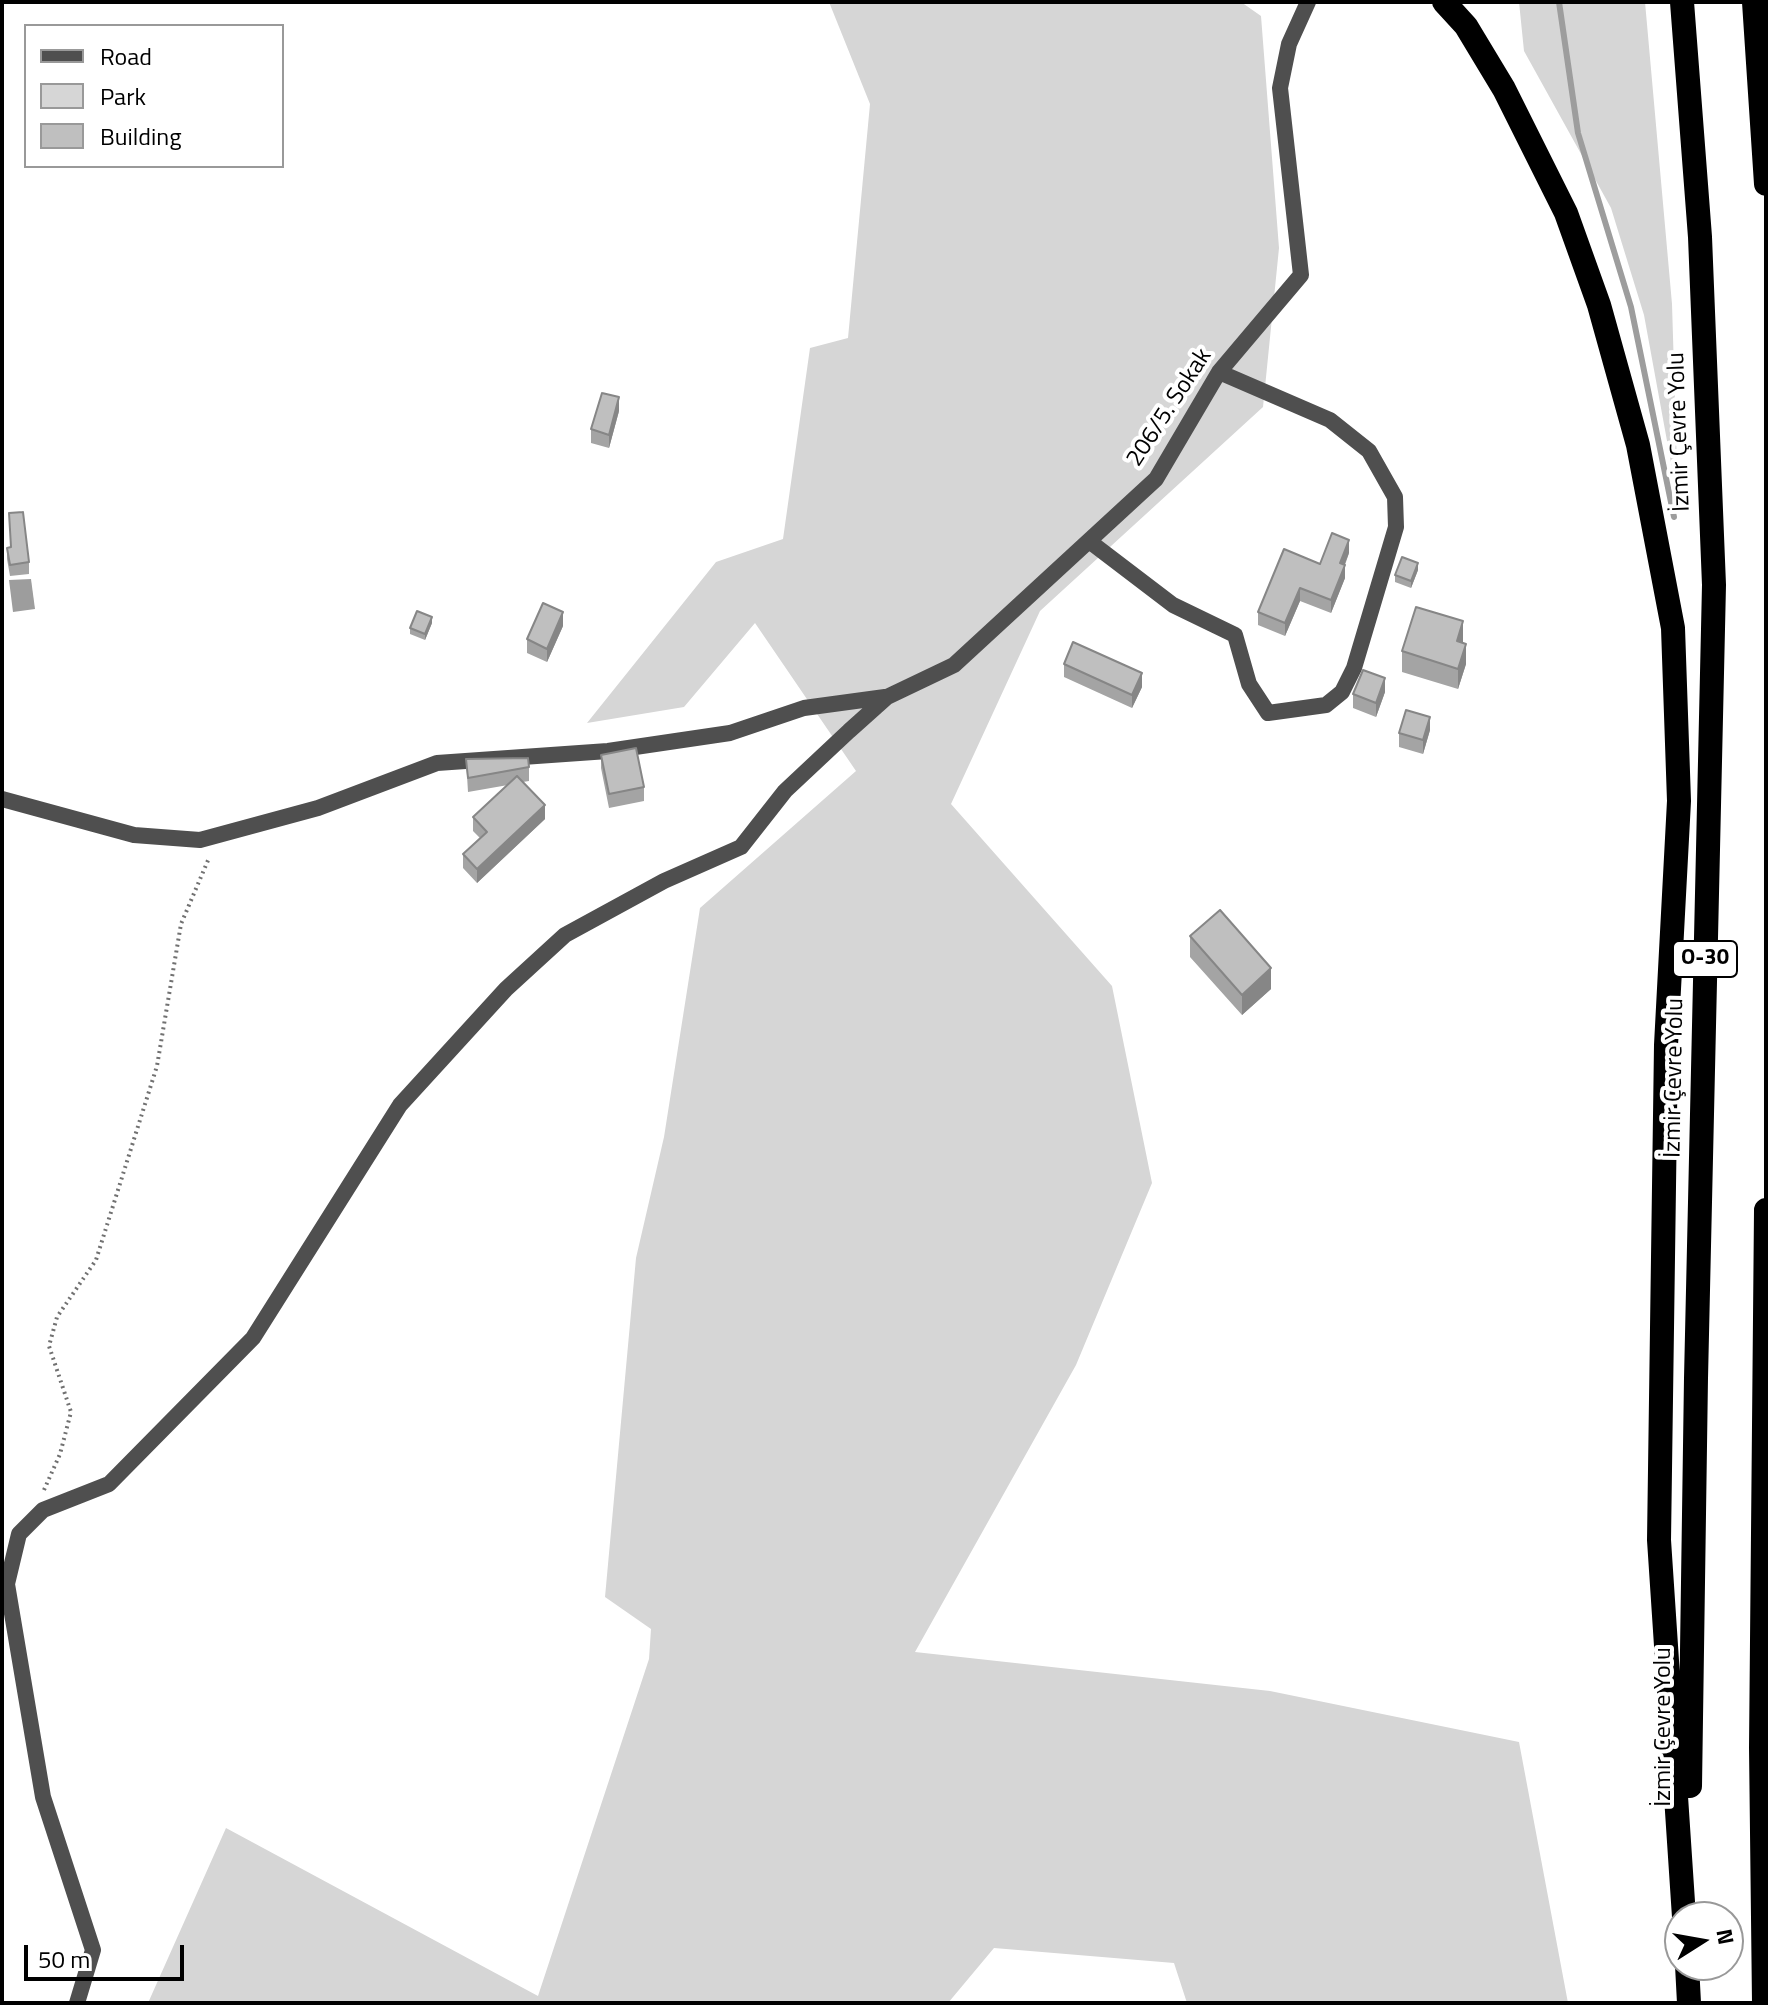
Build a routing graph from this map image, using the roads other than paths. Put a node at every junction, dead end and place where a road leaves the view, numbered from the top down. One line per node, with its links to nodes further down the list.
1 (1308, 2): 6 (street, 206/5. Sokak)
2 (1444, 2): 11 (highway)
3 (1682, 2): 12 (highway, İzmir Çevre Yolu / O-30)
4 (1754, 2): 5 (highway)
5 (1766, 184)
6 (1219, 372): 7 (street, 206/5. Sokak); 7 (street)
7 (1089, 541): 8 (street, 206/5. Sokak)
8 (887, 697): 9 (street); 15 (street)
9 (2, 799)
10 (1766, 1210): 18 (highway)
11 (1683, 1901)
12 (1694, 1901)
13 (1688, 1981): 16 (highway)
14 (1695, 1981): 17 (highway)
15 (77, 2003)
16 (1689, 2003)
17 (1696, 2003)
18 (1764, 2003)

